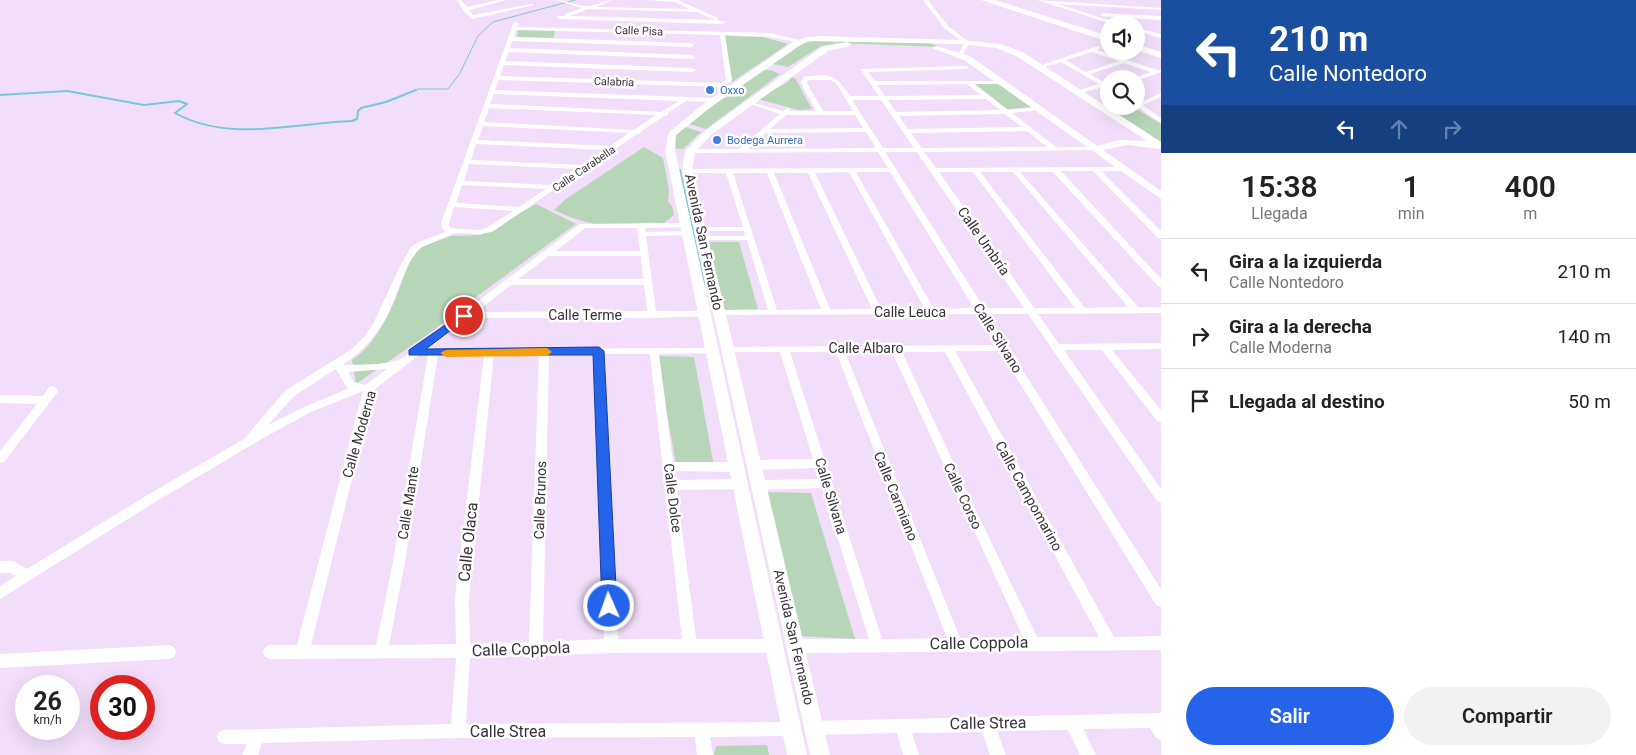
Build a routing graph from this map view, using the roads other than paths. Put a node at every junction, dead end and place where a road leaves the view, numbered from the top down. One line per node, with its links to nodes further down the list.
1 (459, 0): 14 (street)
2 (504, 0): 14 (street)
3 (522, 0): 14 (street)
4 (558, 0): 13 (street)
5 (611, 0): 13 (street)
6 (649, 0): 16 (street)
7 (925, 0): 32 (street)
8 (979, 0): 19 (highway)
9 (986, 0): 19 (highway)
10 (1006, 0): 21 (highway)
11 (1039, 0): 12 (street)
12 (1047, 2): 15 (street); 17 (street)
13 (589, 7): 16 (street); 16 (street)
14 (465, 9)
15 (1161, 9)
16 (697, 11)
17 (1085, 14): 18 (street); 20 (street)
18 (1161, 18)
19 (1047, 19): 27 (highway)
20 (1100, 19)
21 (1100, 28)
22 (1145, 28): 23 (street)
23 (1161, 28)
24 (1145, 31): 28 (street)
25 (691, 33): 26 (street, Calle Pisa); 29 (street, Calle Pisa); 34 (street)
26 (722, 34): 31 (street, Calle Pisa); 56 (street, Calabria)
27 (1100, 35)
28 (1161, 36)
29 (511, 39): 34 (street); 36 (street)
30 (933, 41): 31 (street, Avenida San Fernando); 32 (street, Avenida San Fernando); 38 (street)
31 (798, 43): 45 (street, Avenida San Fernando)
32 (967, 43): 38 (street); 44 (street, Avenida San Fernando)
33 (1145, 43): 35 (highway)
34 (690, 44): 40 (street)
35 (1161, 47)
36 (507, 50): 40 (street); 43 (street)
37 (1145, 50): 39 (highway)
38 (958, 53): 45 (street, Avenida San Fernando); 53 (street, Avenida San Fernando)
39 (1161, 55)
40 (692, 58): 47 (street)
41 (1062, 60): 42 (street); 44 (street); 49 (street)
42 (1124, 61): 48 (street); 49 (street)
43 (502, 63): 47 (street); 51 (street)
44 (1039, 67): 59 (street, Avenida San Fernando)
45 (778, 68): 64 (street, Avenida San Fernando); 66 (street, Avenida San Fernando)
46 (966, 68): 54 (street)
47 (693, 70): 56 (street)
48 (1159, 71): 50 (street)
49 (1086, 74): 55 (street)
50 (1145, 76)
51 (497, 78): 56 (street, Calabria); 58 (street)
52 (968, 82): 53 (street); 54 (street); 61 (street)
53 (1002, 82): 69 (street, Avenida San Fernando)
54 (872, 83): 63 (street, Calle Umbría)
55 (1100, 83)
56 (694, 84)
57 (1100, 89): 59 (street)
58 (492, 92): 65 (street); 67 (street)
59 (1082, 95): 86 (street, Avenida San Fernando)
60 (1161, 95): 76 (street)
61 (987, 97): 63 (street); 70 (street)
62 (849, 98): 63 (street); 71 (street, Calle Silvano); 73 (street, Calle Silvano)
63 (884, 98): 74 (street, Calle Umbría)
64 (752, 100): 68 (street); 84 (street, Avenida San Fernando)
65 (683, 101): 66 (street); 72 (street, Calle Carabella)
66 (712, 103): 78 (street, Avenida San Fernando)
67 (486, 106): 72 (street); 77 (street)
68 (786, 111): 73 (street); 81 (street)
69 (1042, 111): 70 (street); 75 (street); 88 (street, Avenida San Fernando)
70 (1005, 112): 74 (street); 75 (street)
71 (858, 113): 73 (street); 80 (street, Calle Silvano)
72 (666, 114): 83 (street, Calle Carabella)
73 (821, 114)
74 (894, 114): 82 (street, Calle Umbría)
75 (1012, 117): 79 (street)
76 (1161, 121)
77 (480, 124): 83 (street); 85 (street)
78 (682, 124): 84 (street); 116 (street, Avenida San Fernando)
79 (1028, 129): 82 (street); 92 (street)
80 (868, 130): 81 (street); 90 (street, Calle Silvano)
81 (765, 131): 89 (street)
82 (906, 131): 91 (street, Calle Umbría)
83 (640, 132): 87 (street, Calle Carabella)
84 (709, 132): 93 (street, Avenida San Fernando)
85 (474, 142): 87 (street); 94 (street)
86 (1161, 145): 88 (street)
87 (614, 148): 95 (street, Calle Carabella)
88 (1098, 149): 92 (street); 100 (street, Avenida San Fernando)
89 (742, 150): 90 (street); 93 (street)
90 (880, 150): 91 (street); 103 (street, Calle Silvano)
91 (919, 150): 92 (street); 104 (street, Calle Umbría)
92 (1055, 150)
93 (690, 151): 105 (street, Avenida San Fernando)
94 (466, 162): 95 (street); 108 (street)
95 (587, 167): 109 (street, Calle Carabella)
96 (974, 169): 97 (street); 104 (street); 124 (street)
97 (1014, 169): 98 (street); 125 (street)
98 (1055, 169): 99 (street); 123 (street)
99 (1095, 169): 100 (street); 117 (street)
100 (1124, 169): 110 (street, Avenida San Fernando)
101 (810, 170): 102 (street); 107 (street); 129 (street)
102 (851, 170): 103 (street); 130 (street)
103 (892, 170): 131 (street, Calle Silvano)
104 (934, 170): 127 (street, Calle Umbría)
105 (687, 171): 106 (street); 116 (street, Avenida San Fernando)
106 (729, 171): 107 (street); 113 (street)
107 (770, 171): 128 (street)
108 (458, 183): 109 (street); 111 (street)
109 (557, 187): 112 (street, Calle Carabella)
110 (1161, 196)
111 (451, 205): 112 (street); 115 (street)
112 (521, 209): 115 (street, Calle Carabella)
113 (746, 228): 116 (street); 118 (street)
114 (642, 230): 116 (street); 119 (street, Calle Moderna); 120 (street)
115 (454, 231): 155 (street)
116 (695, 231): 118 (street); 133 (street, Avenida San Fernando)
117 (1161, 236)
118 (749, 238): 132 (street)
119 (546, 253): 120 (street); 121 (street, Calle Moderna)
120 (644, 254): 122 (street)
121 (507, 282): 122 (street); 135 (street, Calle Moderna)
122 (648, 282): 134 (street)
123 (1161, 284)
124 (1082, 310): 125 (street, Calle Leuca); 127 (street, Calle Leuca)
125 (1136, 310): 126 (street, Calle Leuca)
126 (1161, 310)
127 (1033, 311): 131 (street, Calle Leuca); 139 (street, Calle Umbría)
128 (827, 312): 129 (street, Calle Leuca); 132 (street, Calle Leuca)
129 (878, 312): 130 (street, Calle Leuca)
130 (931, 312): 131 (street, Calle Leuca)
131 (981, 312): 144 (street, Calle Silvano)
132 (774, 313): 133 (street, Calle Leuca)
133 (713, 314): 134 (street, Calle Terme); 136 (street, Avenida San Fernando); 137 (street, Avenida San Fernando)
134 (652, 315): 135 (street, Calle Terme)
135 (464, 316): 150 (street, Calle Moderna)
136 (723, 331): 137 (street); 145 (street, Avenida San Fernando)
137 (709, 332): 148 (street, Avenida San Fernando)
138 (1161, 346): 140 (street)
139 (1056, 347): 140 (street); 172 (street, Calle Umbría)
140 (1105, 347): 160 (street)
141 (838, 348): 142 (street, Calle Albaro); 146 (street, Calle Albaro); 181 (street, Calle Carmiano)
142 (895, 348): 143 (street, Calle Albaro); 177 (street, Calle Corso)
143 (948, 348): 144 (street, Calle Albaro); 178 (street, Calle Campomarino)
144 (1005, 348): 176 (street, Calle Silvano)
145 (727, 349): 146 (street, Calle Albaro); 165 (street, Avenida San Fernando)
146 (784, 349): 164 (street, Calle Silvana)
147 (654, 350): 148 (street); 149 (street); 166 (street, Calle Dolce)
148 (712, 350): 167 (street, Avenida San Fernando)
149 (599, 351): 151 (street); 183 (street)
150 (413, 352): 153 (street); 154 (street, Calle Moderna)
151 (544, 352): 152 (street); 186 (street, Calle Brunos)
152 (489, 353): 153 (street); 187 (street, Calle Olaca)
153 (433, 354): 191 (street, Calle Mante)
154 (398, 365): 155 (street); 156 (street, Calle Moderna)
155 (340, 366): 156 (street); 161 (street)
156 (364, 388): 161 (street); 190 (street, Calle Moderna)
157 (53, 390): 159 (street)
158 (0, 399): 159 (street)
159 (45, 400): 162 (street)
160 (1161, 418)
161 (246, 445): 174 (street)
162 (5, 447): 163 (street)
163 (0, 459)
164 (820, 463): 165 (street); 168 (street, Calle Silvana)
165 (753, 465): 171 (street, Avenida San Fernando)
166 (669, 466): 167 (street); 170 (street, Calle Dolce)
167 (736, 467): 169 (street, Avenida San Fernando)
168 (826, 483): 171 (street); 180 (street, Calle Silvana)
169 (740, 484): 170 (street); 184 (street, Avenida San Fernando)
170 (672, 485): 182 (street, Calle Dolce)
171 (758, 485): 185 (street, Avenida San Fernando)
172 (1161, 498)
173 (0, 567): 174 (street)
174 (28, 576): 175 (street)
175 (0, 593)
176 (1161, 601)
177 (1033, 642): 178 (street, Calle Coppola); 181 (street, Calle Coppola)
178 (1110, 643): 179 (street, Calle Coppola)
179 (1161, 643)
180 (877, 644): 181 (street, Calle Coppola); 185 (street, Calle Coppola)
181 (956, 644)
182 (690, 645): 183 (street, Calle Coppola); 184 (street, Calle Coppola)
183 (611, 646): 186 (street, Calle Coppola)
184 (773, 646): 198 (street, Avenida San Fernando)
185 (797, 646): 197 (street, Avenida San Fernando)
186 (536, 648): 187 (street, Calle Coppola)
187 (463, 651): 191 (street, Calle Coppola); 200 (street, Calle Olaca)
188 (168, 652): 192 (street)
189 (270, 652): 190 (street, Calle Coppola)
190 (302, 652): 191 (street, Calle Coppola)
191 (381, 652)
192 (0, 661)
193 (1072, 722): 194 (street, Calle Strea); 195 (street, Calle Strea); 209 (street)
194 (986, 723): 196 (street, Calle Strea); 208 (street)
195 (1159, 724)
196 (902, 725): 197 (street, Calle Strea); 207 (street)
197 (815, 728): 206 (street, Avenida San Fernando)
198 (792, 729): 199 (street, Calle Strea); 205 (street, Avenida San Fernando)
199 (701, 730): 200 (street, Calle Strea); 204 (street)
200 (458, 732): 201 (street, Calle Strea)
201 (257, 736): 202 (street, Calle Strea); 203 (street)
202 (224, 737)
203 (250, 755)
204 (705, 755)
205 (797, 755)
206 (820, 755)
207 (912, 755)
208 (998, 755)
209 (1088, 755)

